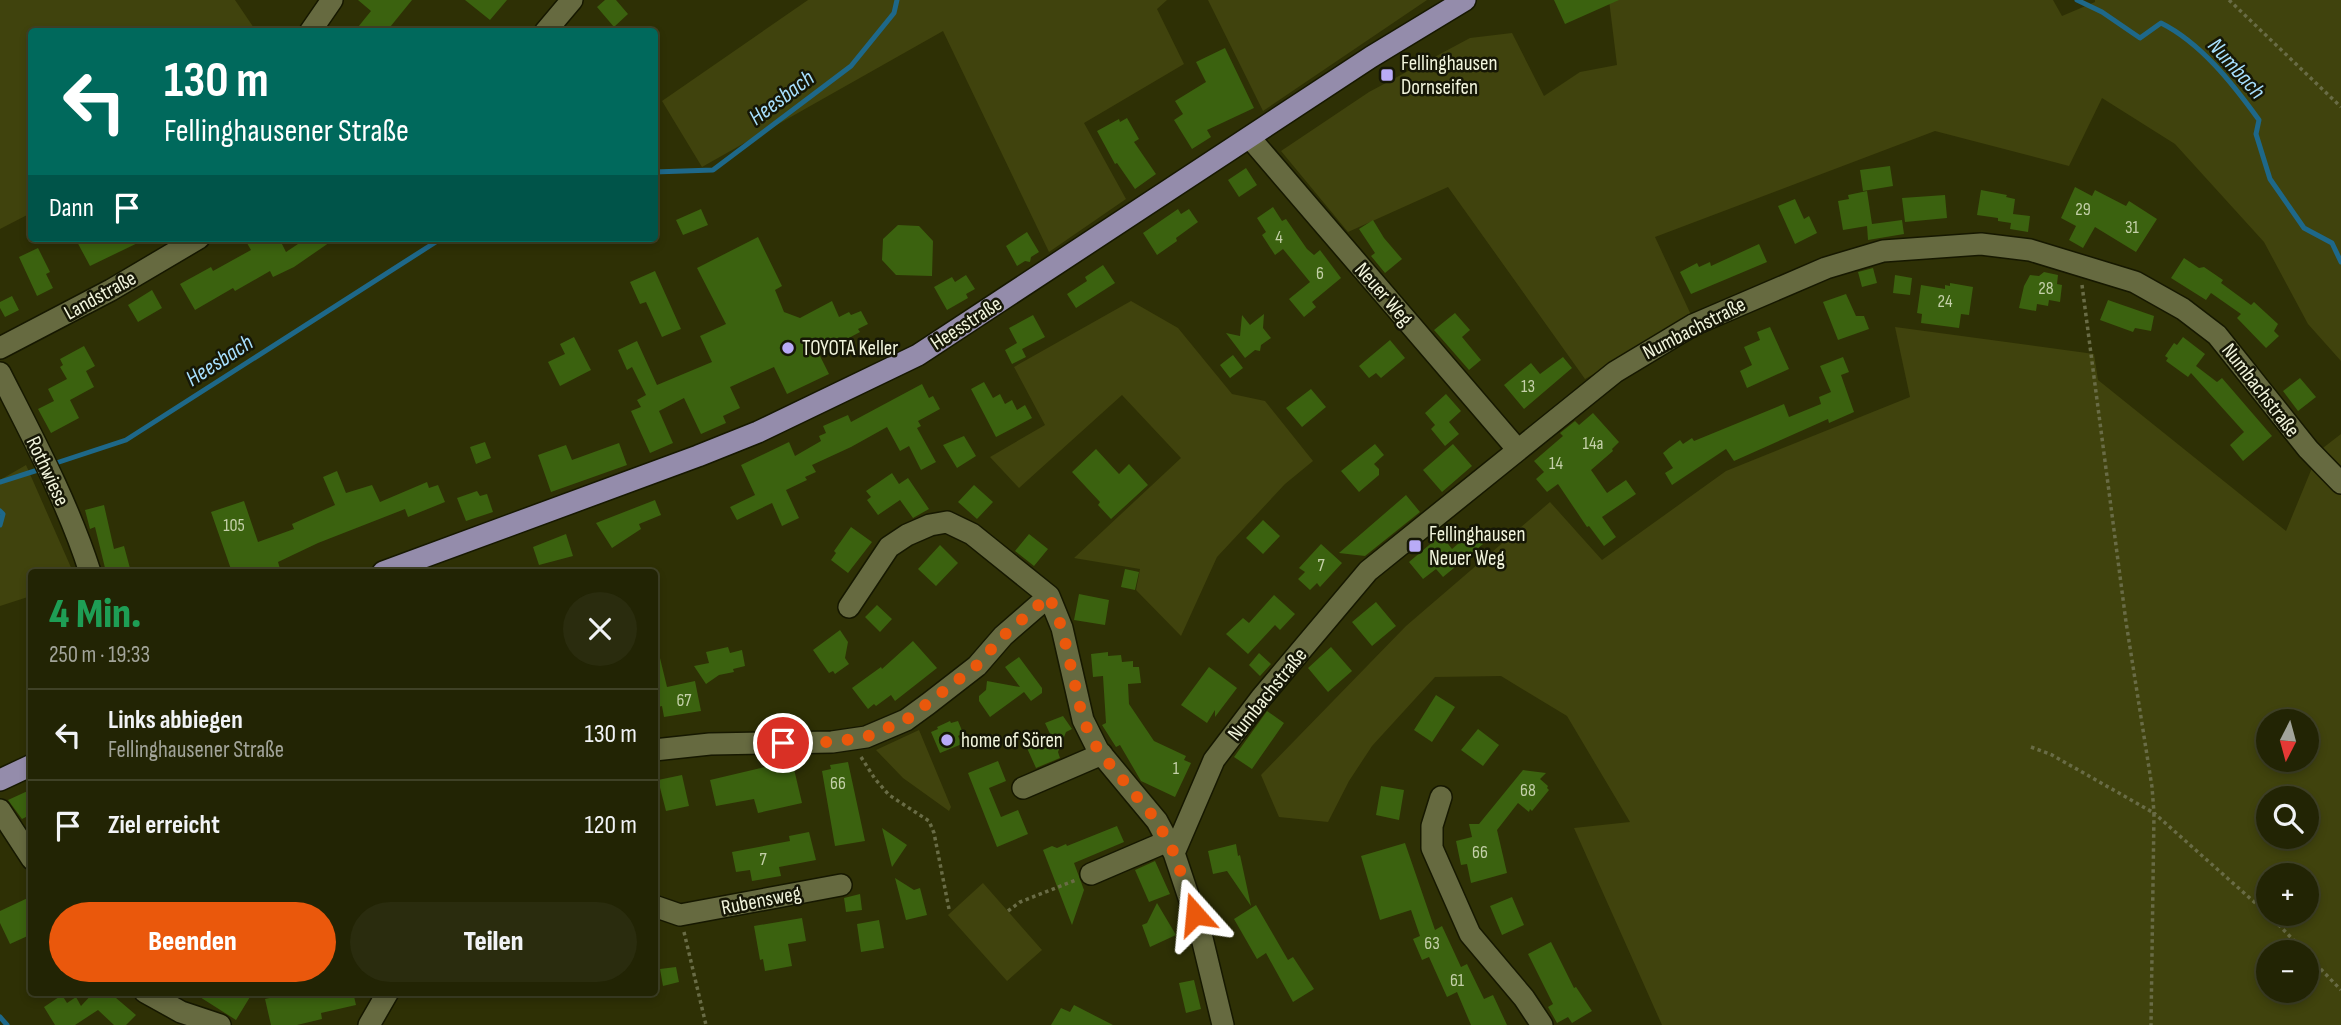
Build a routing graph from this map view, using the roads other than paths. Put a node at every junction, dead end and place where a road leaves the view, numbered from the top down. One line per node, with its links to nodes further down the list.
1 (332, 0): 4 (street)
2 (572, 0): 5 (street)
3 (1465, 0): 6 (main road, Heesstraße)
4 (313, 28)
5 (548, 28)
6 (1250, 138): 10 (street, Neuer Weg); 13 (main road, Heesstraße)
7 (192, 242): 8 (street, Landstraße)
8 (0, 348)
9 (0, 373): 12 (street, Rothwiese)
10 (1518, 450): 11 (street, Numbachstraße); 23 (street, Numbachstraße)
11 (2341, 483)
12 (89, 569)
13 (391, 569)
14 (1049, 596): 15 (street); 16 (street); 17 (street)
15 (849, 607)
16 (658, 750)
17 (1102, 754): 20 (street); 23 (street)
18 (28, 767): 19 (main road)
19 (0, 780)
20 (1023, 788)
21 (1440, 797): 33 (street)
22 (0, 810): 24 (street)
23 (1171, 847): 25 (street); 32 (street)
24 (28, 853)
25 (1091, 874)
26 (841, 885): 27 (street, Rubensweg)
27 (658, 907)
28 (152, 996): 30 (street)
29 (386, 996): 31 (street)
30 (220, 1025)
31 (369, 1025)
32 (1223, 1025)
33 (1542, 1025)

